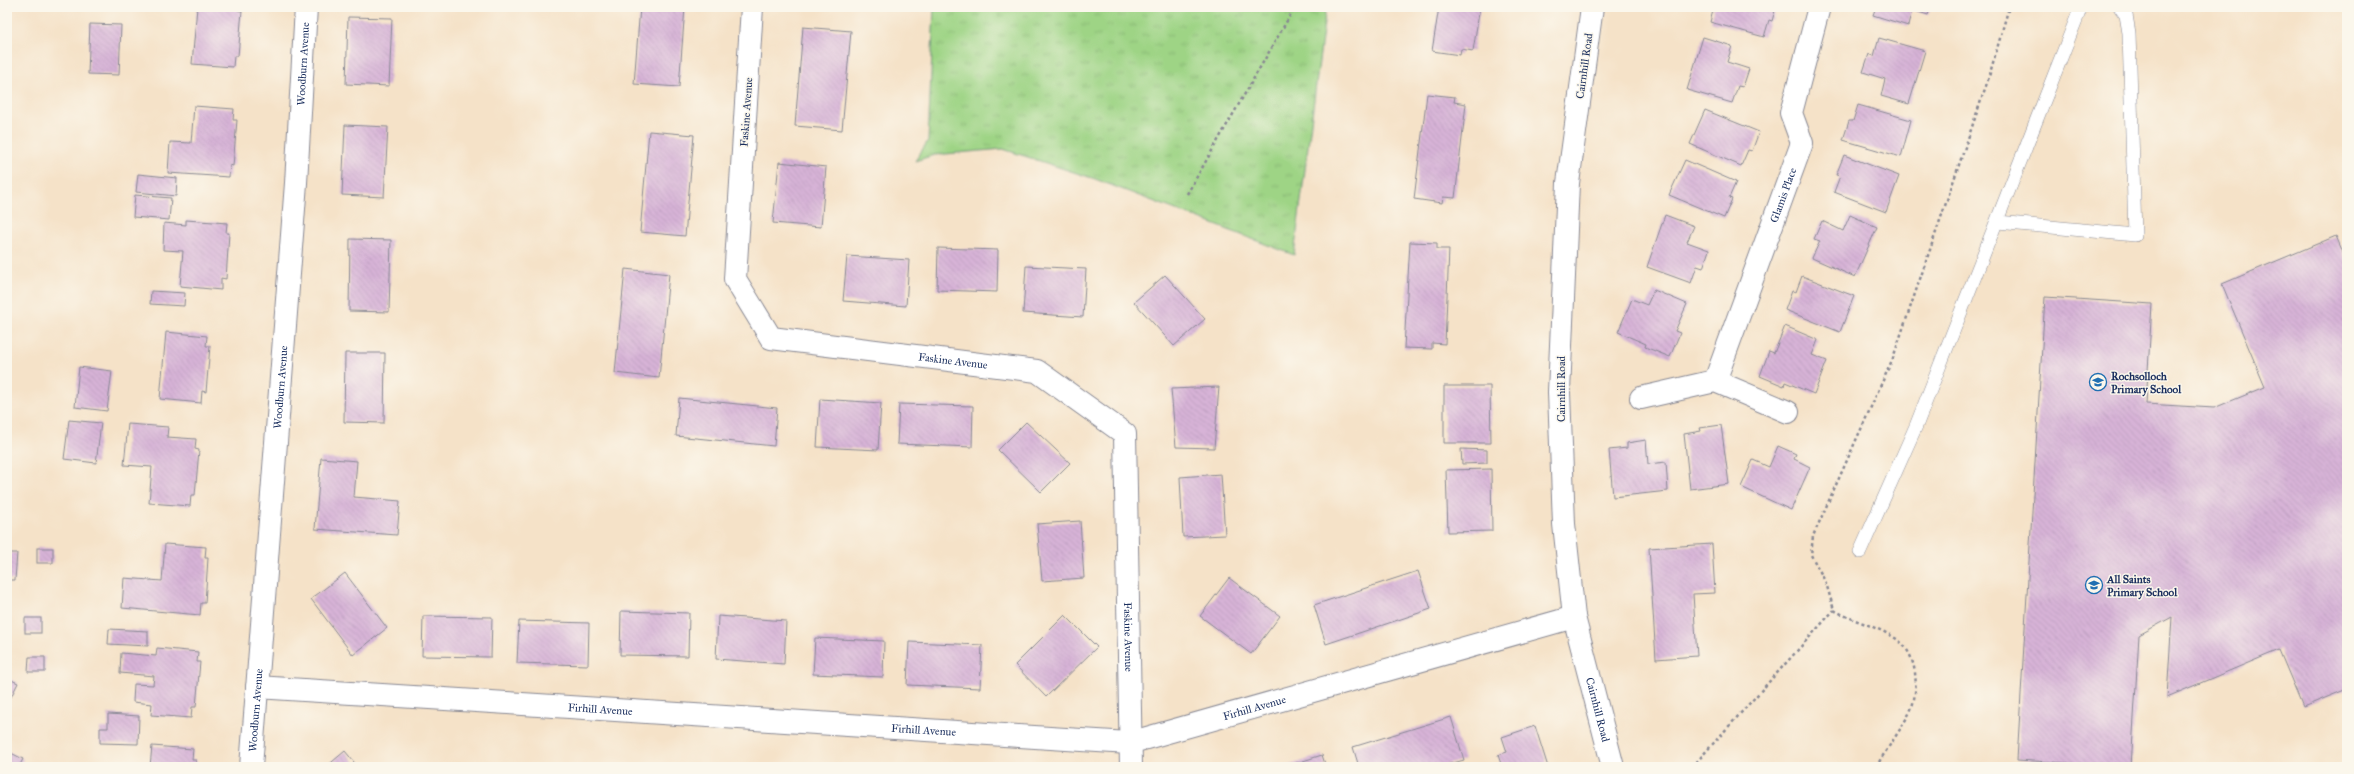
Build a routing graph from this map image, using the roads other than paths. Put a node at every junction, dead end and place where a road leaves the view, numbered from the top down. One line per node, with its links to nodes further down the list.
1 (306, 7): 13 (street, Woodburn Avenue)
2 (752, 7): 14 (street, Faskine Avenue)
3 (1592, 7): 12 (street, Cairnhill Road)
4 (1819, 7): 8 (street, Glamis Place)
5 (2081, 7): 7 (lane)
6 (2120, 7): 7 (lane)
7 (1998, 222): 11 (lane)
8 (1715, 381): 9 (street); 10 (street)
9 (1641, 398)
10 (1788, 412)
11 (1860, 552)
12 (1574, 618): 14 (street, Firhill Avenue); 17 (street, Cairnhill Road)
13 (257, 687): 14 (street, Firhill Avenue); 15 (street, Woodburn Avenue)
14 (1129, 743): 16 (street, Faskine Avenue)
15 (251, 767)
16 (1130, 767)
17 (1612, 767)

